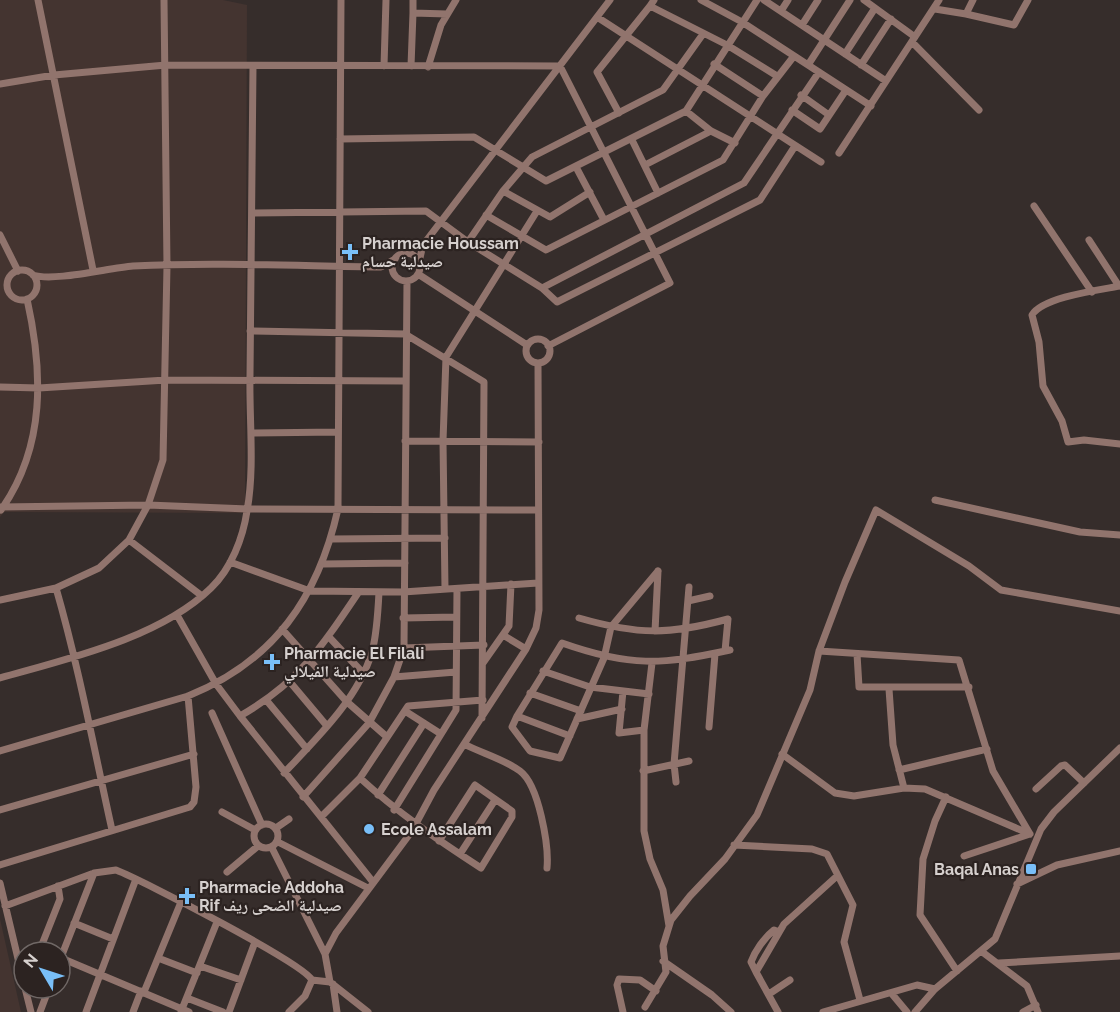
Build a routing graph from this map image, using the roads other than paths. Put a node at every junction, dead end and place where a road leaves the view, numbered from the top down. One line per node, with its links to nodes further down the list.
1 (38, 0): 48 (street)
2 (164, 0): 39 (street)
3 (341, 0): 41 (street)
4 (386, 0): 42 (street)
5 (413, 0): 22 (street)
6 (456, 0): 23 (street)
7 (610, 0): 25 (street)
8 (701, 0): 27 (street)
9 (757, 0): 27 (street)
10 (764, 0): 21 (street)
11 (788, 0): 21 (street)
12 (818, 0): 28 (street)
13 (850, 0): 32 (street)
14 (864, 0): 19 (street)
15 (939, 0): 20 (street)
16 (973, 0): 24 (street)
17 (1028, 0): 24 (street)
18 (652, 3): 29 (street); 30 (street)
19 (875, 8): 26 (street); 34 (street)
20 (935, 9): 24 (street); 31 (street)
21 (781, 11): 28 (street)
22 (413, 13): 23 (street); 43 (street)
23 (447, 14): 44 (street)
24 (966, 14)
25 (597, 17): 30 (street); 45 (street)
26 (891, 19): 31 (street); 38 (street)
27 (742, 22): 33 (street); 35 (street)
28 (802, 25): 32 (street)
29 (703, 34): 33 (street); 46 (street)
30 (625, 36): 46 (street); 60 (street)
31 (914, 39): 50 (street); 58 (street)
32 (824, 40): 34 (street); 37 (street)
33 (727, 45): 36 (street); 49 (street)
34 (845, 54): 38 (street)
35 (794, 56): 37 (street); 49 (street)
36 (714, 64): 52 (street); 55 (street)
37 (808, 65): 47 (street)
38 (861, 65): 50 (street)
39 (166, 66): 40 (street); 48 (street); 99 (street)
40 (253, 66): 41 (street); 84 (street)
41 (342, 66): 42 (street); 66 (street)
42 (384, 66): 43 (street)
43 (411, 66): 44 (street)
44 (428, 66): 45 (street)
45 (560, 66): 63 (street); 70 (street)
46 (678, 71): 52 (street); 60 (street)
47 (819, 72): 53 (street); 54 (street)
48 (54, 75): 51 (street); 103 (street)
49 (777, 76): 55 (street)
50 (886, 81): 56 (street)
51 (0, 84)
52 (701, 84): 59 (street); 62 (street)
53 (846, 90): 56 (street); 61 (street)
54 (801, 95): 57 (street); 61 (street)
55 (763, 96): 62 (street)
56 (871, 106): 72 (street)
57 (792, 110): 61 (street); 65 (street)
58 (979, 110)
59 (686, 111): 64 (street); 67 (street)
60 (619, 113): 63 (street)
61 (829, 115)
62 (751, 119): 65 (street); 68 (street)
63 (591, 128): 71 (street); 75 (street)
64 (711, 131): 68 (street); 74 (street)
65 (777, 133): 69 (street); 88 (street)
66 (340, 139): 70 (street); 82 (street)
67 (632, 140): 71 (street); 74 (street)
68 (735, 143): 79 (street)
69 (795, 146): 73 (street); 95 (street)
70 (496, 149): 75 (street); 87 (street)
71 (604, 153): 76 (street); 81 (street)
72 (839, 153)
73 (821, 162)
74 (645, 165): 79 (street)
75 (522, 167): 76 (street); 77 (street)
76 (576, 167): 78 (street)
77 (503, 191): 83 (street); 85 (street)
78 (590, 192): 83 (street); 86 (street)
79 (658, 193): 81 (street)
80 (1034, 206): 115 (street)
81 (630, 208): 86 (street); 88 (street)
82 (339, 211): 84 (street); 87 (street); 101 (street)
83 (537, 212): 90 (street)
84 (252, 213): 100 (street)
85 (486, 215): 90 (street); 92 (street)
86 (604, 220): 90 (street)
87 (441, 221): 92 (street); 93 (street)
88 (645, 234): 95 (street); 113 (street)
89 (0, 235): 104 (street)
90 (520, 237): 98 (street)
91 (1089, 240): 111 (street)
92 (468, 242): 98 (street)
93 (423, 245): 94 (street); 97 (street)
94 (407, 253): 96 (street); 97 (street)
95 (654, 253): 113 (street); 123 (street)
96 (395, 259): 102 (street); 107 (street)
97 (419, 262): 105 (street)
98 (504, 264): 113 (street); 118 (street)
99 (167, 266): 100 (street); 103 (street); 126 (street)
100 (252, 266): 101 (street); 119 (street)
101 (339, 267): 102 (street); 120 (street)
102 (381, 267): 107 (street)
103 (93, 270): 108 (street)
104 (18, 271): 106 (street); 110 (street)
105 (418, 274): 109 (street); 118 (street)
106 (33, 275): 108 (street); 112 (street)
107 (395, 275): 109 (street)
108 (51, 277): 112 (street)
109 (407, 281): 121 (street)
110 (7, 282): 114 (street); 116 (street)
111 (1120, 286): 115 (street)
112 (36, 288): 117 (street)
113 (542, 288)
114 (0, 291): 116 (street)
115 (1092, 292): 138 (street)
116 (10, 294): 117 (street)
117 (27, 299): 131 (street)
118 (474, 310): 122 (street); 124 (street)
119 (250, 331): 120 (street); 127 (street)
120 (339, 333): 121 (street); 128 (street)
121 (405, 334): 124 (street); 129 (street)
122 (527, 345): 123 (street); 125 (street)
123 (549, 346): 125 (street)
124 (446, 357): 135 (street); 136 (street)
125 (538, 363): 137 (street)
126 (166, 380): 127 (street); 131 (street); 140 (street)
127 (250, 381): 128 (street); 133 (street)
128 (339, 381): 129 (street); 132 (street)
129 (404, 381): 134 (street)
130 (0, 387): 131 (street)
131 (39, 388): 141 (street)
132 (338, 432): 133 (street); 143 (street)
133 (251, 433): 142 (street)
134 (405, 441): 135 (street); 144 (street)
135 (443, 441): 136 (street); 145 (street)
136 (483, 441): 137 (street); 147 (street)
137 (538, 442): 146 (street)
138 (1120, 444)
139 (935, 500): 148 (street)
140 (148, 506): 141 (street); 142 (street); 152 (street)
141 (1, 509)
142 (248, 509): 143 (street); 153 (street)
143 (338, 509): 144 (street); 150 (street)
144 (404, 509): 145 (street); 151 (street)
145 (443, 510): 147 (street); 149 (street)
146 (538, 510): 147 (street); 156 (street)
147 (482, 511): 160 (street)
148 (1120, 535)
149 (445, 538): 151 (street); 161 (street)
150 (331, 539): 151 (street); 155 (street)
151 (405, 539): 154 (street)
152 (129, 540): 159 (street); 167 (street)
153 (230, 562): 163 (street); 167 (street)
154 (405, 563): 155 (street); 165 (street)
155 (322, 564): 163 (street)
156 (538, 583): 157 (street); 185 (street)
157 (511, 584): 160 (street); 180 (street)
158 (689, 587): 170 (street)
159 (56, 588): 169 (street); 189 (street)
160 (483, 588): 162 (street); 182 (street)
161 (445, 589): 162 (street); 165 (street)
162 (457, 589): 173 (street)
163 (310, 591): 166 (street); 177 (street)
164 (379, 592): 165 (street); 166 (street); 197 (street)
165 (404, 592): 174 (street)
166 (358, 593): 181 (street)
167 (202, 596): 172 (street)
168 (710, 596): 170 (street)
169 (0, 600)
170 (688, 601): 178 (street)
171 (1120, 611): 186 (street)
172 (177, 615): 189 (street); 201 (street)
173 (456, 617): 174 (street); 183 (street)
174 (403, 618): 184 (street)
175 (579, 618): 176 (street)
176 (611, 627): 179 (street); 179 (street); 190 (street)
177 (282, 629): 192 (street); 201 (street)
178 (686, 630): 179 (street); 187 (street); 191 (street)
179 (655, 631)
180 (503, 635): 185 (street); 193 (street)
181 (329, 637): 192 (street); 197 (street)
182 (484, 645): 183 (street); 193 (street)
183 (457, 646): 184 (street); 196 (street)
184 (404, 648): 198 (street)
185 (526, 650): 219 (street)
186 (819, 651): 188 (street); 236 (street)
187 (715, 654): 191 (street); 225 (street)
188 (857, 654): 203 (street); 204 (street)
189 (76, 656): 199 (street); 223 (street)
190 (604, 658): 194 (street); 195 (street); 202 (street)
191 (683, 661): 194 (street); 238 (street)
192 (311, 662): 200 (street); 212 (street)
193 (483, 663): 209 (street)
194 (652, 663): 207 (street)
195 (543, 670): 202 (street); 206 (street)
196 (456, 672): 198 (street); 211 (street)
197 (363, 673): 212 (street)
198 (394, 677): 221 (street)
199 (0, 678)
200 (290, 682): 210 (street); 224 (street)
201 (216, 684): 208 (street); 217 (street)
202 (591, 687): 205 (street); 215 (street)
203 (969, 687): 204 (street); 233 (street)
204 (889, 688): 240 (street)
205 (623, 691): 207 (street); 213 (street)
206 (530, 693): 215 (street); 218 (street)
207 (650, 694): 226 (street)
208 (188, 696): 223 (street); 235 (street)
209 (483, 700): 211 (street); 219 (street)
210 (267, 701): 217 (street); 232 (street)
211 (457, 701): 214 (street); 227 (street)
212 (346, 702): 221 (street); 224 (street)
213 (622, 709): 220 (street); 226 (street)
214 (405, 711): 222 (street); 229 (street)
215 (581, 711): 220 (street)
216 (212, 713): 258 (street)
217 (240, 716): 241 (street)
218 (517, 716): 228 (street); 228 (street)
219 (482, 718): 230 (street)
220 (577, 719): 228 (street)
221 (369, 723): 229 (street); 249 (street)
222 (424, 723): 227 (street); 248 (street)
223 (88, 726): 234 (street); 243 (street)
224 (327, 726): 232 (street)
225 (709, 727)
226 (644, 730): 239 (street)
227 (441, 734): 253 (street)
228 (570, 736)
229 (387, 737): 242 (street)
230 (464, 744): 257 (street); 271 (street)
231 (1120, 748): 245 (street)
232 (307, 749): 241 (street)
233 (987, 750): 240 (street); 261 (street)
234 (0, 751)
235 (194, 754): 243 (street); 260 (street)
236 (782, 754): 246 (street); 264 (street)
237 (689, 761): 238 (street)
238 (674, 764): 239 (street); 244 (street)
239 (643, 771): 284 (street)
240 (900, 771): 246 (street)
241 (284, 772): 249 (street)
242 (360, 778): 248 (street); 255 (street)
243 (101, 780): 252 (street); 260 (street)
244 (676, 782)
245 (1084, 783): 247 (street); 261 (street)
246 (904, 788): 250 (street)
247 (1036, 789)
248 (378, 795): 253 (street)
249 (303, 797): 255 (street)
250 (946, 797): 261 (street); 299 (street)
251 (495, 800): 262 (street); 268 (street); 268 (street)
252 (0, 810)
253 (394, 810): 257 (street)
254 (222, 812): 258 (street)
255 (321, 817): 278 (street)
256 (289, 819): 259 (street)
257 (415, 825): 262 (street); 278 (street)
258 (259, 827): 259 (street); 265 (street)
259 (276, 828): 263 (street)
260 (112, 830): 270 (street)
261 (1033, 836): 269 (street); 277 (street)
262 (439, 841): 268 (street)
263 (278, 842): 266 (street); 278 (street)
264 (734, 845): 274 (street); 284 (street)
265 (258, 846): 266 (street); 272 (street)
266 (272, 848): 292 (street)
267 (1120, 851): 277 (street)
268 (460, 854)
269 (964, 856)
270 (0, 864)
271 (547, 868)
272 (227, 872)
273 (94, 873): 275 (street); 279 (street); 283 (street)
274 (837, 876): 285 (street); 313 (street)
275 (136, 879): 280 (street); 286 (street)
276 (0, 883): 281 (street)
277 (1017, 884): 291 (street)
278 (371, 885): 292 (street)
279 (58, 886): 281 (street); 288 (street)
280 (181, 902): 282 (street); 294 (street)
281 (5, 906): 287 (street)
282 (217, 922): 290 (street); 298 (street)
283 (74, 923): 286 (street); 289 (street)
284 (669, 926): 295 (street)
285 (779, 932): 300 (street); 300 (street)
286 (113, 939): 302 (street)
287 (13, 940)
288 (43, 940)
289 (68, 940)
290 (255, 942): 303 (street); 304 (street)
291 (981, 951): 297 (street); 299 (street)
292 (325, 954): 306 (street)
293 (1120, 956): 297 (street)
294 (158, 958): 301 (street); 309 (street)
295 (663, 961): 308 (street); 326 (street)
296 (72, 962): 302 (street)
297 (999, 963): 315 (street)
298 (200, 966): 301 (street); 303 (street)
299 (957, 970): 307 (street)
300 (756, 972): 310 (street)
301 (197, 973): 312 (street)
302 (100, 974): 309 (street); 318 (street)
303 (241, 980): 321 (street)
304 (312, 980): 306 (street); 322 (street)
305 (790, 980): 310 (street)
306 (331, 983): 323 (street); 324 (street)
307 (935, 989): 311 (street); 330 (street)
308 (656, 991): 314 (street); 325 (street)
309 (143, 992): 317 (street); 319 (street)
310 (769, 994): 327 (street)
311 (892, 994): 313 (street); 329 (street)
312 (187, 998): 316 (street); 317 (street)
313 (860, 1000): 328 (street)
314 (645, 1007)
315 (1037, 1009): 331 (street)
316 (210, 1010): 320 (street)
317 (184, 1011)
318 (86, 1012)
319 (133, 1012)
320 (223, 1012)
321 (229, 1012)
322 (289, 1012)
323 (337, 1012)
324 (368, 1012)
325 (623, 1012)
326 (731, 1012)
327 (778, 1012)
328 (823, 1012)
329 (907, 1012)
330 (915, 1012)
331 (1023, 1012)

